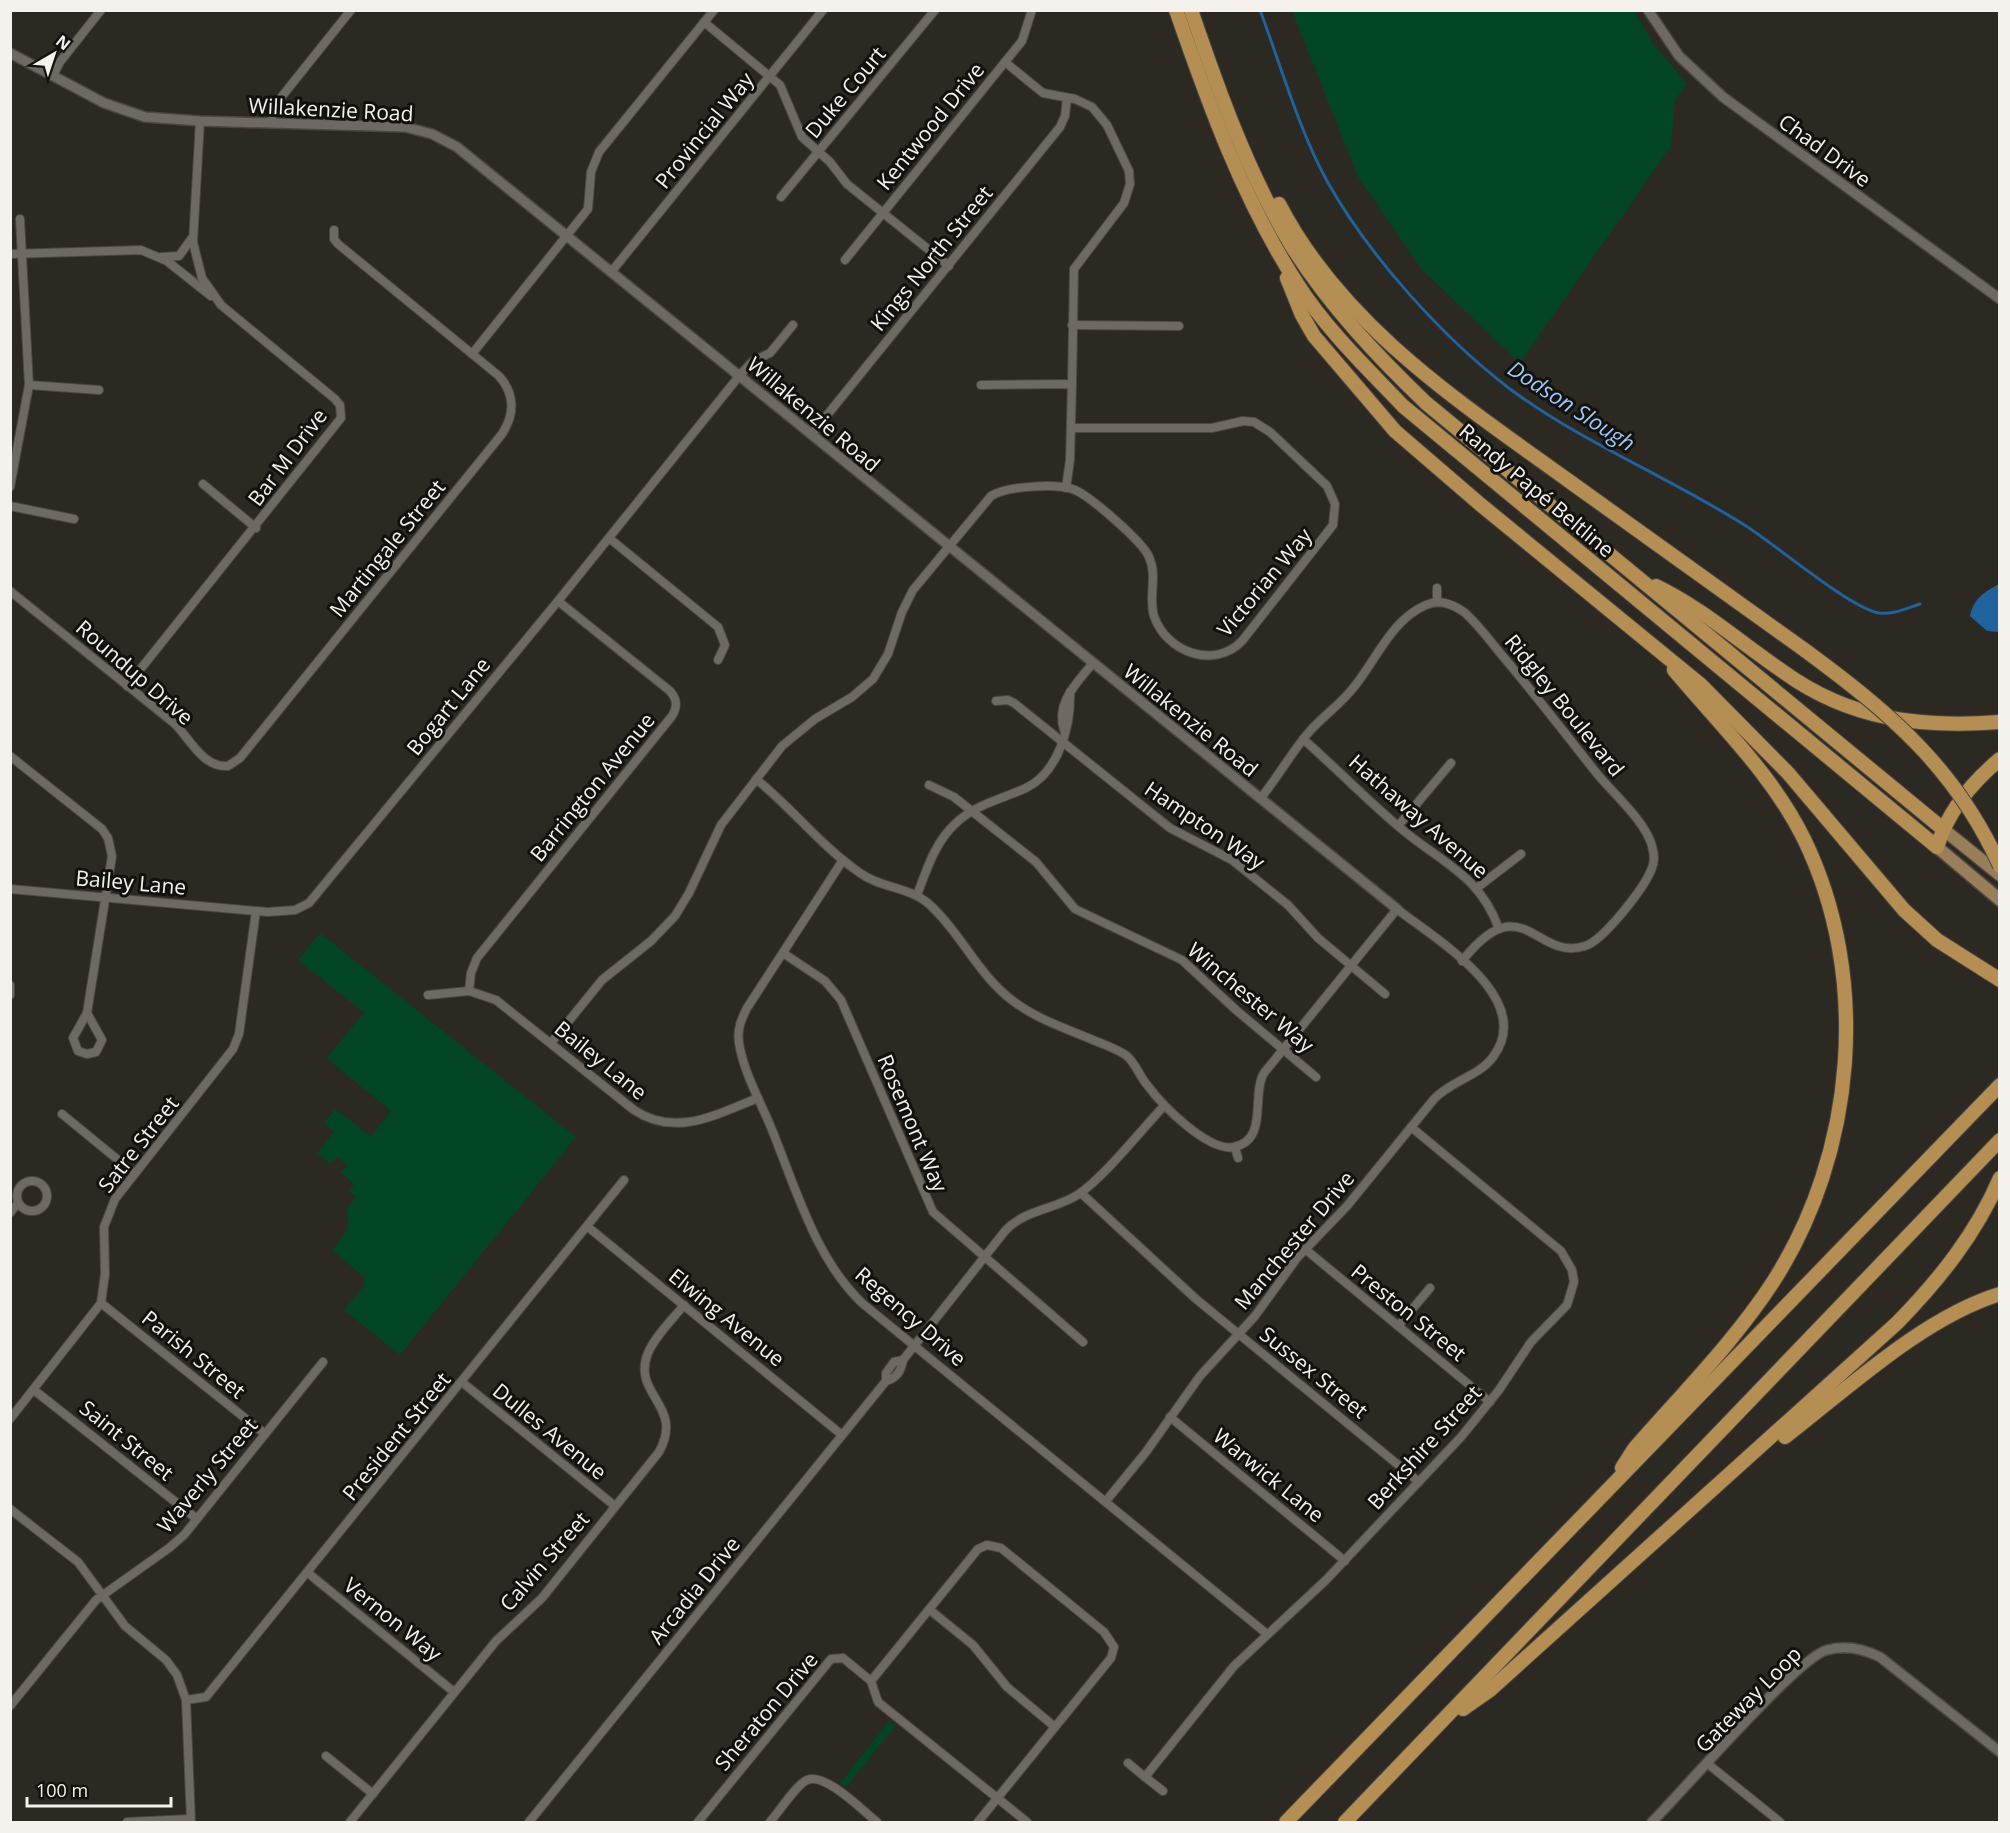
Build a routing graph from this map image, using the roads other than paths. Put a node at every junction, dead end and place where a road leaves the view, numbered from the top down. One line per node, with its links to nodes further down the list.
1 (101, 10): 13 (street)
2 (351, 10): 17 (street)
3 (714, 10): 10 (street)
4 (824, 10): 14 (street, Provincial Way)
5 (935, 10): 18 (street, Duke Court)
6 (1032, 10): 12 (street, Kentwood Drive)
7 (1176, 10): 28 (highway, Randy Papé Beltline)
8 (1648, 10): 32 (street, Chad Drive)
9 (1192, 15): 53 (highway, Randy Papé Beltline); 79 (highway, bridge)
10 (704, 22): 14 (street); 24 (street)
11 (10, 52): 13 (street, Willakenzie Road)
12 (1005, 62): 15 (street); 20 (street, Kentwood Drive)
13 (53, 76): 16 (street, Willakenzie Road)
14 (771, 76): 18 (street); 31 (street, Provincial Way)
15 (1067, 98): 30 (street, Kings North Street); 35 (street)
16 (200, 121): 17 (street, Willakenzie Road); 23 (street, Bar M Drive)
17 (271, 123): 24 (street, Willakenzie Road)
18 (818, 152): 19 (street, Duke Court); 20 (street)
19 (782, 197)
20 (883, 213): 29 (street, Kentwood Drive); 30 (street)
21 (20, 219): 25 (street)
22 (334, 230): 37 (street, Martingale Street)
23 (194, 235): 27 (street); 33 (street, Bar M Drive)
24 (567, 235): 31 (street, Willakenzie Road); 37 (street)
25 (22, 253): 26 (street); 27 (street); 40 (street)
26 (10, 254)
27 (161, 257): 33 (street)
28 (1282, 259): 58 (highway); 76 (highway, Randy Papé Beltline)
29 (845, 260)
30 (949, 266): 44 (street, Kings North Street)
31 (612, 271): 38 (street, Willakenzie Road)
32 (2000, 299)
33 (221, 305): 50 (street, Bar M Drive)
34 (794, 325): 38 (street, Bogart Lane)
35 (1072, 325): 36 (street); 39 (street)
36 (1179, 326)
37 (472, 354): 68 (street, Martingale Street)
38 (740, 375): 44 (street, Willakenzie Road); 51 (street, Bogart Lane)
39 (1072, 384): 41 (street); 43 (street)
40 (29, 385): 42 (street); 46 (street)
41 (981, 385)
42 (99, 390)
43 (1071, 428): 47 (street); 47 (street, Victorian Way)
44 (811, 435): 52 (street, Willakenzie Road)
45 (202, 484): 50 (street)
46 (10, 487)
47 (1066, 488): 52 (street, Victorian Way)
48 (10, 506): 49 (street)
49 (74, 519)
50 (256, 528): 61 (street, Bar M Drive)
51 (609, 538): 56 (street, Bogart Lane); 59 (street)
52 (948, 547): 60 (street, Willakenzie Road); 70 (street, Victorian Way)
53 (1638, 577): 63 (highway); 75 (highway, Randy Papé Beltline)
54 (1437, 588): 57 (street)
55 (10, 591): 61 (street, Roundup Drive)
56 (558, 601): 84 (street, Bogart Lane); 95 (street, Barrington Avenue)
57 (1437, 602): 64 (street); 89 (street, Ridgley Boulevard)
58 (1653, 646): 93 (highway); 139 (highway)
59 (718, 660)
60 (1092, 664): 65 (street); 72 (street, Willakenzie Road)
61 (128, 686): 68 (street, Roundup Drive)
62 (996, 701): 65 (street, Hampton Way)
63 (2000, 722)
64 (1303, 739): 72 (street); 74 (street, Hathaway Avenue)
65 (1063, 742): 73 (street); 92 (street, Hampton Way)
66 (10, 756): 85 (street)
67 (2000, 759): 75 (highway)
68 (238, 760)
69 (1451, 763): 74 (street)
70 (756, 779): 78 (street); 101 (street, Victorian Way)
71 (929, 785): 73 (street, Winchester Way)
72 (1260, 799): 87 (street, Willakenzie Road)
73 (972, 810): 83 (street); 102 (street, Winchester Way)
74 (1398, 826): 81 (street, Hathaway Avenue)
75 (1943, 829): 76 (highway); 80 (main road, Randy Papé Beltline)
76 (1937, 848): 86 (main road, Randy Papé Beltline)
77 (1521, 854): 81 (street)
78 (843, 860): 83 (street); 90 (street, Regency Drive)
79 (2000, 866)
80 (2000, 875)
81 (1478, 887): 89 (street, Hathaway Avenue)
82 (10, 889): 85 (street, Bailey Lane)
83 (917, 895): 106 (street)
84 (316, 897): 88 (street, Bailey Lane)
85 (104, 898): 88 (street, Bailey Lane); 100 (street)
86 (2000, 900)
87 (1397, 909): 91 (street, Willakenzie Road); 92 (street)
88 (256, 911): 112 (street, Satre Street)
89 (1499, 929): 91 (street)
90 (783, 953): 105 (street, Regency Drive); 120 (street, Rosemont Way)
91 (1462, 961): 99 (street, Willakenzie Road)
92 (1351, 965): 96 (street, Hampton Way); 102 (street)
93 (2000, 980)
94 (10, 985): 97 (street)
95 (469, 991): 98 (street, Bailey Lane); 101 (street, Bailey Lane)
96 (1385, 994)
97 (10, 995)
98 (428, 995)
99 (1502, 1010): 108 (street, Manchester Drive)
100 (87, 1013): 100 (street)
101 (551, 1043): 105 (street, Bailey Lane)
102 (1283, 1049): 103 (street, Winchester Way); 110 (street)
103 (1316, 1077)
104 (2000, 1085): 139 (highway)
105 (758, 1098): 128 (street, Regency Drive)
106 (1164, 1106): 110 (street); 115 (street, Arcadia Drive)
107 (62, 1114): 112 (street)
108 (1411, 1127): 119 (street, Manchester Drive); 132 (street, Berkshire Street)
109 (2000, 1140): 154 (highway)
110 (1235, 1147): 111 (street)
111 (1238, 1158)
112 (134, 1173): 123 (street, Satre Street)
113 (2000, 1178): 137 (highway)
114 (624, 1180): 118 (street, President Street)
115 (1081, 1193): 120 (street, Arcadia Drive); 126 (street, Sussex Street)
116 (18, 1203): 117 (street)
117 (10, 1213)
118 (588, 1227): 124 (street, Elwing Avenue); 130 (street, President Street)
119 (1305, 1249): 125 (street, Preston Street); 126 (street, Manchester Drive)
120 (983, 1258): 127 (street, Rosemont Way); 128 (street, Arcadia Drive)
121 (1430, 1288): 125 (street)
122 (2000, 1294): 137 (highway)
123 (101, 1303): 131 (street, Satre Street); 135 (street, Parish Street)
124 (684, 1305): 136 (street, Elwing Avenue); 141 (street, Calvin Street)
125 (1398, 1326): 132 (street, Preston Street)
126 (1239, 1334): 133 (street, Manchester Drive); 138 (street, Sussex Street)
127 (1083, 1342)
128 (914, 1346): 136 (street, Arcadia Drive); 140 (street, Regency Drive)
129 (323, 1362): 135 (street, Waverly Street)
130 (463, 1383): 141 (street, Dulles Avenue); 145 (street, President Street)
131 (34, 1390): 134 (street, Satre Street); 143 (street, Saint Street)
132 (1490, 1402): 138 (street, Berkshire Street)
133 (1170, 1417): 140 (street, Manchester Drive); 144 (street, Warwick Lane)
134 (10, 1419)
135 (265, 1434): 143 (street, Waverly Street)
136 (842, 1435): 164 (street, Arcadia Drive)
137 (1741, 1466): 154 (highway)
138 (1419, 1482): 144 (street, Berkshire Street)
139 (1614, 1482): 172 (highway)
140 (1106, 1501): 148 (street, Regency Drive)
141 (615, 1506): 150 (street, Calvin Street)
142 (10, 1509): 146 (street)
143 (197, 1519): 146 (street, Waverly Street)
144 (1345, 1561): 148 (street, Berkshire Street)
145 (309, 1573): 150 (street, Vernon Way); 151 (street, President Street)
146 (103, 1595): 151 (street); 152 (street, Waverly Street)
147 (930, 1610): 149 (street); 153 (street); 153 (street)
148 (1267, 1634): 159 (street, Berkshire Street)
149 (871, 1681): 162 (street); 167 (street, Sheraton Drive)
150 (454, 1692): 161 (street, Calvin Street)
151 (186, 1700): 163 (street)
152 (10, 1706)
153 (1055, 1727): 162 (street)
154 (1430, 1734): 173 (highway)
155 (2000, 1752): 158 (street, Gateway Loop)
156 (326, 1756): 161 (street)
157 (1128, 1763): 159 (street)
158 (1708, 1764): 174 (street, Gateway Loop); 175 (street)
159 (1145, 1777): 160 (street)
160 (1163, 1791)
161 (373, 1794): 166 (street, Calvin Street)
162 (998, 1798): 170 (street); 171 (street)
163 (190, 1821): 165 (street)
164 (534, 1821)
165 (127, 1822)
166 (350, 1822)
167 (698, 1822)
168 (770, 1822): 169 (street)
169 (877, 1822)
170 (978, 1822)
171 (1027, 1822)
172 (1286, 1822)
173 (1345, 1822)
174 (1652, 1822)
175 (1780, 1822)

